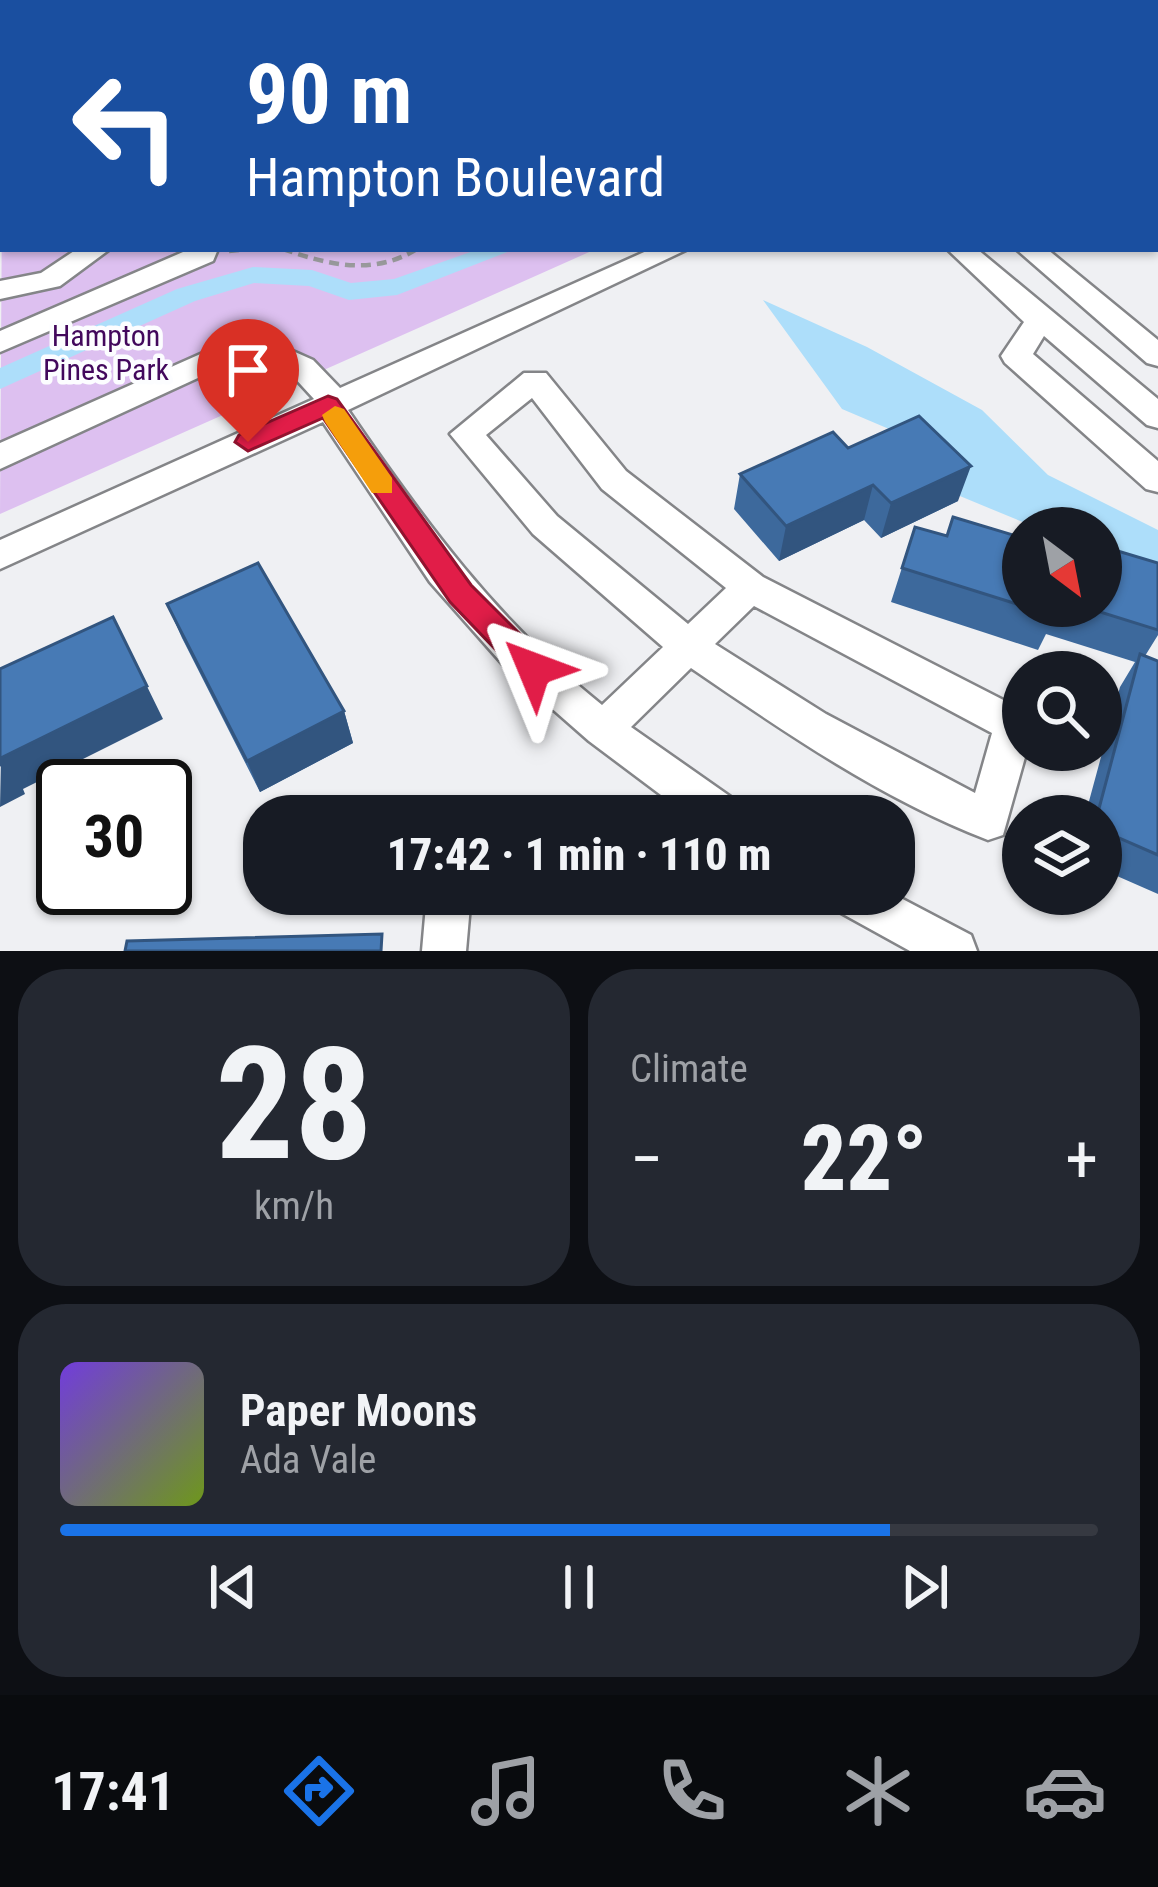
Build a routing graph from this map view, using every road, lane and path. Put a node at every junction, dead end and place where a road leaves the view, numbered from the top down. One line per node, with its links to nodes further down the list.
1 (92, 252): 8 (street)
2 (204, 252): 10 (street)
3 (291, 252): 4 (path)
4 (410, 252)
5 (667, 252): 12 (street)
6 (965, 252): 9 (street)
7 (1034, 252): 11 (street)
8 (0, 290)
9 (1040, 320): 13 (street); 15 (street)
10 (0, 342)
11 (1158, 356)
12 (331, 404): 14 (street); 16 (street); 19 (street)
13 (1158, 417)
14 (0, 457)
15 (1158, 480)
16 (0, 555)
17 (750, 587): 18 (street); 18 (street); 18 (street)
18 (688, 646): 19 (street)
19 (603, 729): 20 (street)
20 (694, 795)
21 (447, 915): 23 (street)
22 (888, 915): 24 (street)
23 (444, 951)
24 (955, 951)

